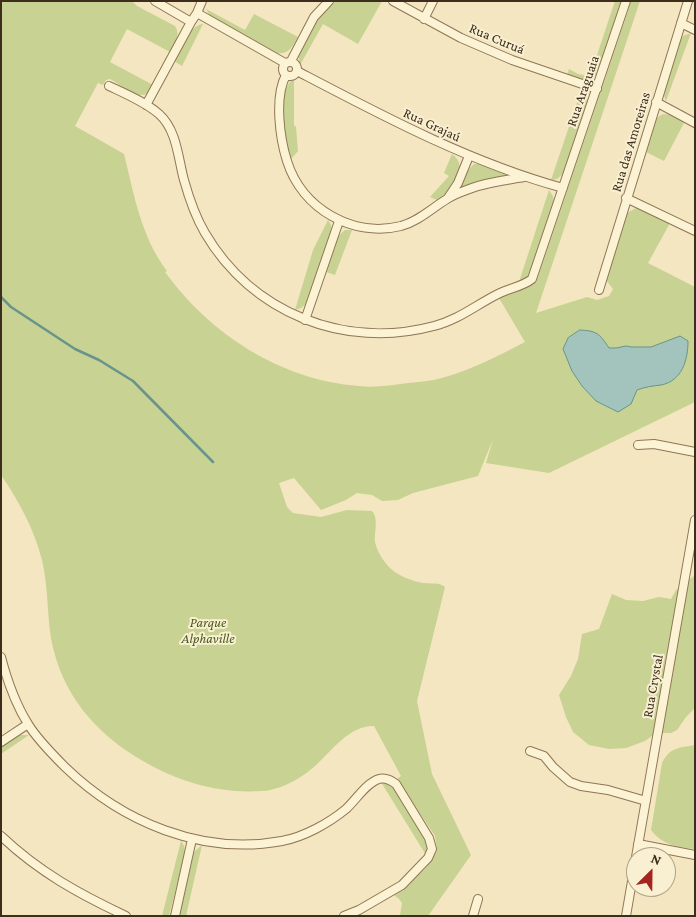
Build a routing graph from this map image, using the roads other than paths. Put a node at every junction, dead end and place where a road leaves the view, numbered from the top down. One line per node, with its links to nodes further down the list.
1 (155, 1): 10 (street)
2 (329, 1): 13 (street)
3 (393, 1): 9 (street, Rua Curuá)
4 (433, 1): 9 (street)
5 (626, 1): 17 (street, Rua Araguaia)
6 (688, 1): 11 (street, Rua das Amoreiras)
7 (199, 2): 8 (street)
8 (197, 14): 10 (street); 13 (street)
9 (424, 19): 17 (street, Rua Curuá)
10 (191, 22): 19 (street)
11 (681, 23): 12 (street); 18 (street, Rua das Amoreiras)
12 (695, 30)
13 (288, 62): 14 (street); 15 (street)
14 (297, 71): 15 (street); 21 (street, Rua Grajaú)
15 (286, 75): 26 (street)
16 (109, 86): 19 (street, Rua Araguaia)
17 (597, 89): 23 (street, Rua Araguaia)
18 (656, 102): 20 (street); 25 (street, Rua das Amoreiras)
19 (146, 105): 29 (street, Rua Araguaia)
20 (695, 123)
21 (469, 156): 22 (street, Rua Grajaú); 24 (street)
22 (524, 177): 23 (street, Rua Grajaú); 24 (street)
23 (564, 188): 29 (street, Rua Araguaia)
24 (448, 198): 26 (street)
25 (626, 198): 27 (street); 28 (street, Rua das Amoreiras)
26 (339, 221): 29 (street)
27 (695, 231)
28 (599, 290)
29 (305, 320)
30 (638, 445): 31 (street)
31 (695, 452)
32 (695, 520): 37 (street, Rua Crystal)
33 (1, 657): 34 (street)
34 (28, 724): 35 (street); 39 (street)
35 (1, 742)
36 (530, 751): 37 (street)
37 (646, 801): 40 (street, Rua Crystal)
38 (1, 836): 45 (street)
39 (192, 839): 46 (street); 47 (street)
40 (638, 844): 41 (street, Rua Crystal); 42 (street)
41 (638, 847)
42 (695, 855)
43 (629, 897): 49 (street, Rua Crystal)
44 (478, 899): 48 (street)
45 (126, 916)
46 (175, 916)
47 (344, 916)
48 (473, 916)
49 (626, 916)

